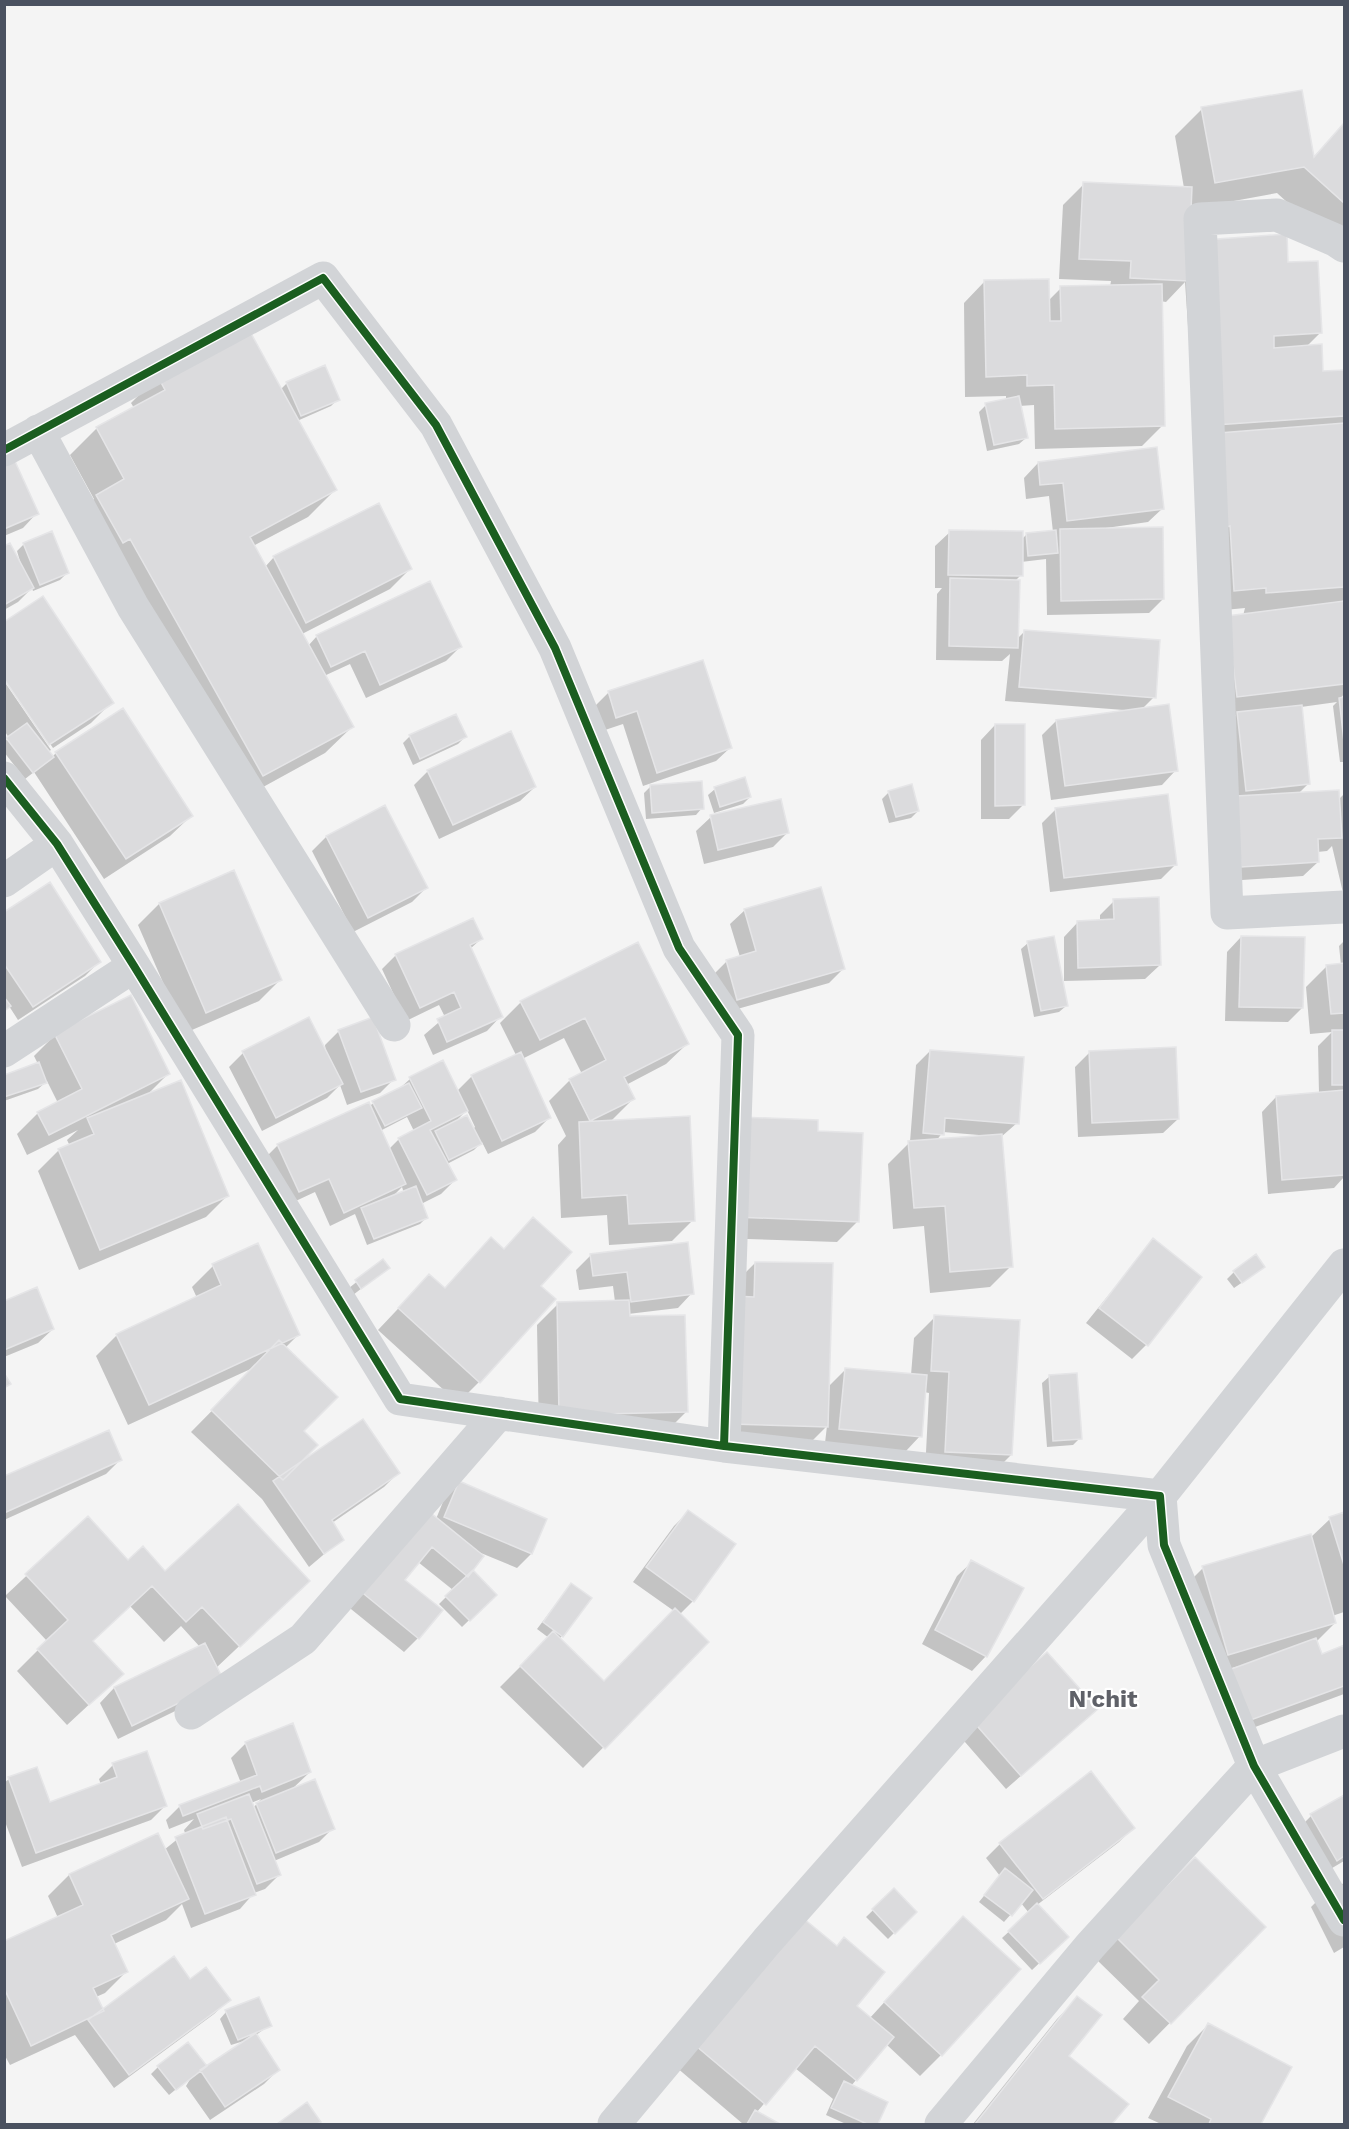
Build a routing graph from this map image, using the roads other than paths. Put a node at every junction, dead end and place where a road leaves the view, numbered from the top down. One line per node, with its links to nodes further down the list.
1 (1344, 246): 7 (street)
2 (38, 431): 3 (street); 9 (street); 13 (street)
3 (4, 450)
4 (4, 778): 5 (street)
5 (57, 844): 6 (street); 8 (street)
6 (4, 881)
7 (1344, 906)
8 (134, 966): 10 (street); 12 (street)
9 (394, 1025)
10 (4, 1051)
11 (1344, 1265): 14 (street)
12 (499, 1413): 13 (street); 15 (street)
13 (724, 1446): 14 (street)
14 (1160, 1496): 17 (street); 19 (street)
15 (191, 1713)
16 (1344, 1731): 17 (street)
17 (1254, 1766): 18 (street); 20 (street)
18 (1344, 1920)
19 (614, 2124)
20 (941, 2124)

